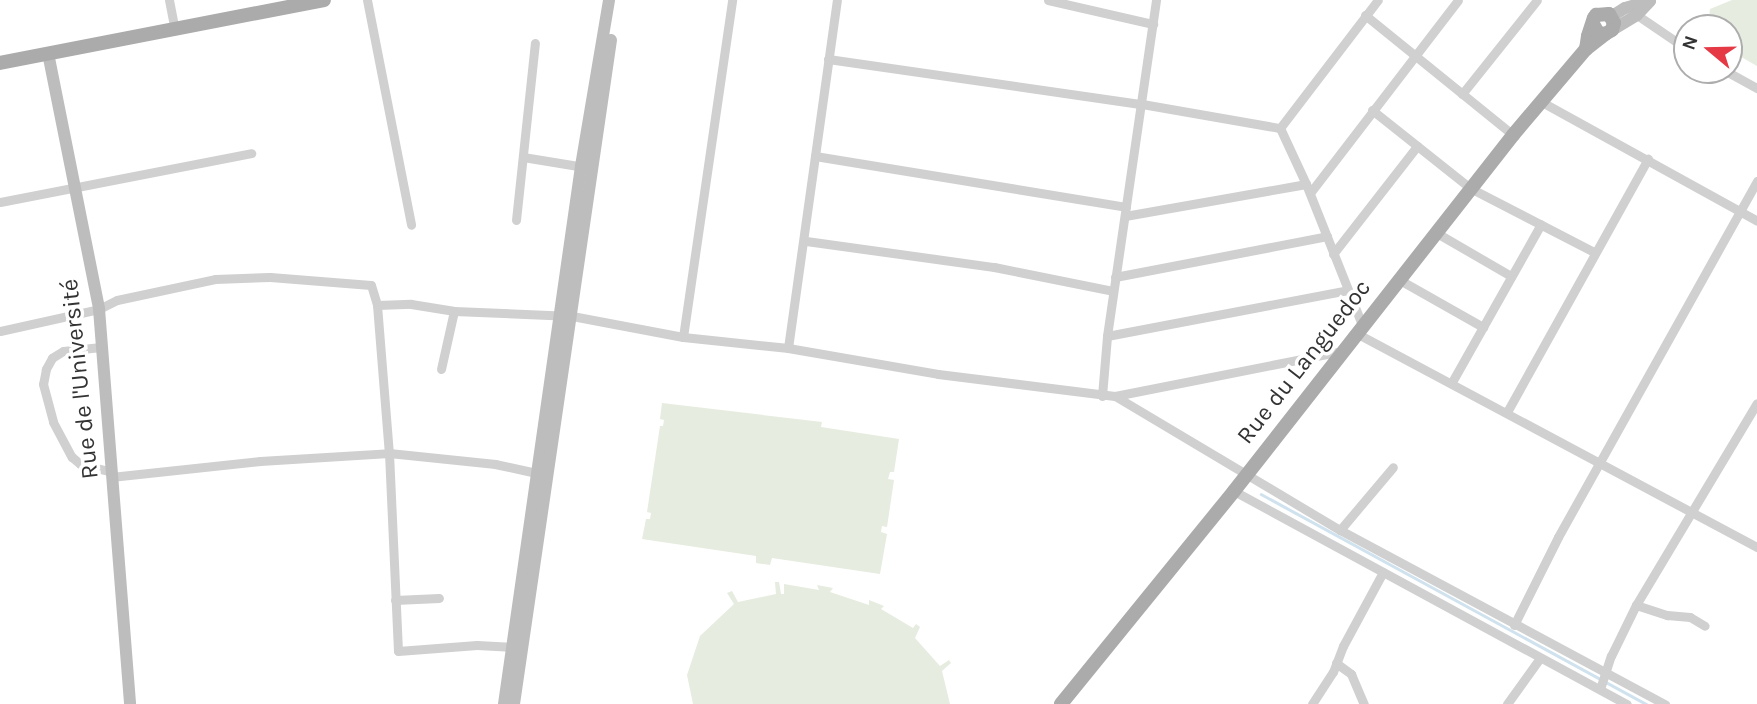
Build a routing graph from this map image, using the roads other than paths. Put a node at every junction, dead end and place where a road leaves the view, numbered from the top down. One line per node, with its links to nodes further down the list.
1 (169, 0): 20 (street)
2 (324, 0): 15 (main road)
3 (367, 0): 49 (street)
4 (609, 0): 38 (street)
5 (618, 0): 38 (street)
6 (732, 0): 68 (street)
7 (837, 0): 25 (street)
8 (1048, 0): 19 (street)
9 (1156, 0): 19 (street)
10 (1378, 0): 16 (street)
11 (1458, 0): 24 (street)
12 (1537, 0): 27 (street)
13 (1592, 0): 18 (main road)
14 (1652, 1): 17 (street); 18 (street)
15 (307, 2): 20 (main road)
16 (1365, 15): 24 (street); 31 (street)
17 (1637, 15): 18 (street); 21 (street)
18 (1603, 23): 28 (main road, Rue du Languedoc)
19 (1153, 24): 29 (street)
20 (175, 30): 23 (main road)
21 (1673, 39)
22 (535, 43): 36 (street)
23 (48, 53): 26 (main road); 40 (street, Rue de l'Université)
24 (1414, 56): 27 (street); 30 (street)
25 (828, 59): 29 (street); 35 (street)
26 (0, 63)
27 (1462, 94): 32 (street)
28 (1540, 101): 32 (main road, Rue du Languedoc); 37 (street)
29 (1142, 104): 31 (street); 44 (street)
30 (1373, 110): 33 (street); 41 (street)
31 (1280, 128): 41 (street)
32 (1513, 135): 42 (main road, Rue du Languedoc)
33 (1417, 146): 42 (street); 54 (street)
34 (251, 153): 40 (street)
35 (815, 156): 44 (street); 52 (street)
36 (523, 158): 38 (street); 46 (street)
37 (1648, 159): 45 (street); 53 (street)
38 (586, 167): 63 (street)
39 (1757, 181): 45 (street)
40 (74, 188): 43 (street); 61 (street, Rue de l'Université)
41 (1308, 188): 44 (street); 51 (street)
42 (1470, 188): 48 (street); 50 (main road, Rue du Languedoc)
43 (0, 202)
44 (1125, 211): 56 (street)
45 (1740, 211): 47 (street); 79 (street)
46 (516, 220)
47 (1757, 221)
48 (1541, 224): 53 (street); 55 (street)
49 (411, 225)
50 (1434, 232): 55 (street); 57 (main road, Rue du Languedoc)
51 (1327, 236): 54 (street); 56 (street)
52 (806, 241): 59 (street); 70 (street)
53 (1594, 252): 77 (street)
54 (1334, 254): 58 (street)
55 (1511, 276): 64 (street)
56 (1115, 277): 59 (street)
57 (1398, 279): 64 (street); 65 (main road, Rue du Languedoc)
58 (1348, 290): 65 (street); 67 (street)
59 (1113, 291): 67 (street)
60 (377, 305): 61 (street); 62 (street); 78 (street)
61 (99, 309): 66 (street); 69 (street, Rue de l'Université)
62 (454, 311): 63 (street); 72 (street)
63 (566, 316): 68 (street); 81 (street)
64 (1483, 327): 73 (street)
65 (1359, 329): 71 (main road, Rue du Languedoc); 73 (street)
66 (0, 331)
67 (1107, 336): 74 (street)
68 (682, 337): 70 (street)
69 (101, 348): 82 (street, Rue de l'Université); 82 (street)
70 (788, 348): 74 (street)
71 (1342, 351): 75 (street); 83 (main road, Rue du Languedoc)
72 (441, 369)
73 (1452, 382): 77 (street)
74 (1101, 396): 75 (street)
75 (1115, 397): 83 (street)
76 (1757, 403): 85 (street)
77 (1507, 412): 79 (street)
78 (388, 453): 81 (street); 82 (street); 91 (street)
79 (1599, 463): 85 (street); 94 (street)
80 (1393, 467): 86 (street)
81 (542, 474): 97 (street)
82 (112, 475): 103 (street, Rue de l'Université)
83 (1245, 476): 84 (main road, Rue du Languedoc); 86 (street)
84 (1234, 491): 88 (street); 106 (main road, Rue du Languedoc)
85 (1692, 512): 87 (street); 92 (street)
86 (1340, 530): 90 (street)
87 (1757, 547)
88 (1383, 572): 93 (street); 100 (street)
89 (439, 598): 91 (street)
90 (1465, 598): 93 (street); 94 (street)
91 (395, 600): 97 (street)
92 (1636, 605): 95 (street); 101 (street)
93 (1456, 613): 98 (street)
94 (1514, 625): 96 (street)
95 (1705, 626)
96 (1536, 637): 98 (street); 101 (street)
97 (517, 647): 104 (street); 105 (street)
98 (1528, 652): 99 (street)
99 (1540, 658): 102 (street); 109 (street)
100 (1336, 663): 107 (street); 108 (street)
101 (1605, 673): 102 (street); 111 (street)
102 (1600, 689): 110 (street)
103 (130, 704)
104 (503, 704)
105 (514, 704)
106 (1061, 704)
107 (1312, 704)
108 (1364, 704)
109 (1507, 704)
110 (1627, 704)
111 (1665, 704)

